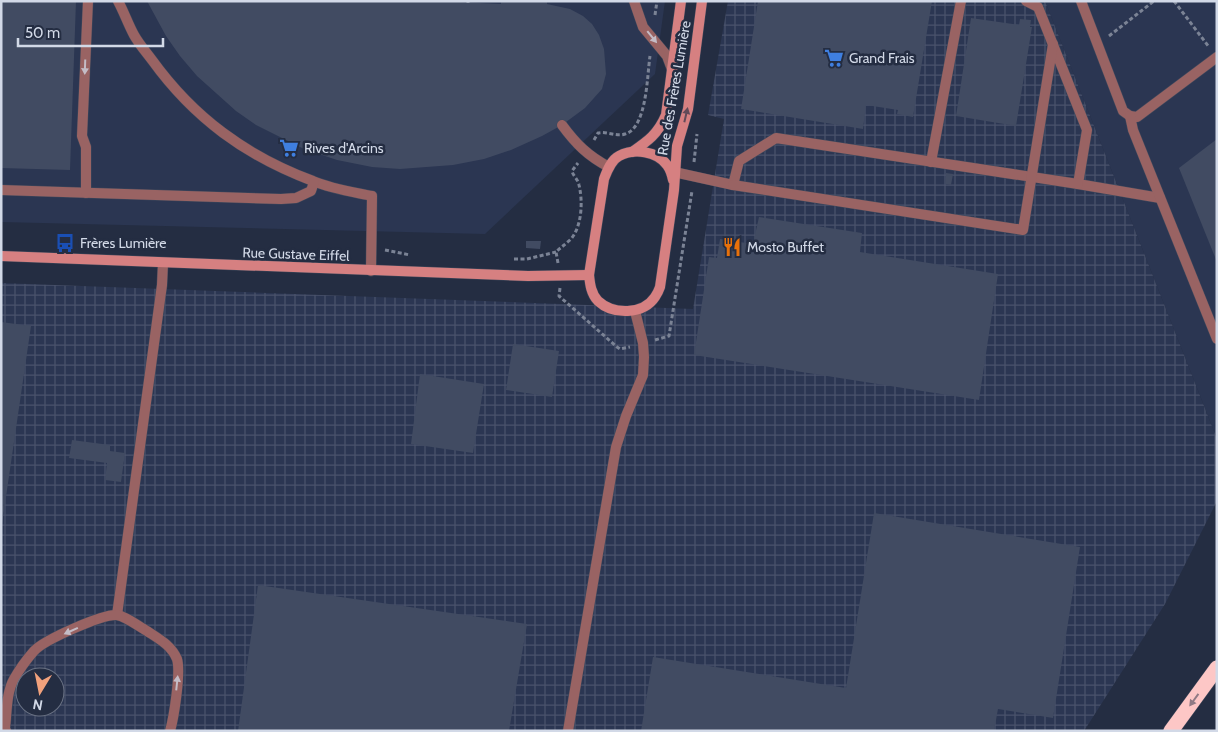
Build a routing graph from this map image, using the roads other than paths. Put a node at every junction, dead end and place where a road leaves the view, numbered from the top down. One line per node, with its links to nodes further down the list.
1 (88, 1): 23 (street, one-way to 23)
2 (118, 1): 19 (street)
3 (634, 1): 11 (street, one-way to 11)
4 (681, 1): 11 (street, Rue des Frères Lumière)
5 (702, 1): 17 (street, Rue des Frères Lumière, one-way to 5)
6 (961, 1): 15 (street)
7 (1026, 1): 9 (street)
8 (1081, 1): 12 (street)
9 (1053, 44): 18 (street); 20 (street)
10 (1214, 54): 12 (street)
11 (673, 72): 14 (street, Rue des Frères Lumière)
12 (1130, 116): 24 (street)
13 (562, 125): 16 (street)
14 (632, 152): 16 (street, Rue des Frères Lumière); 17 (street, Rue des Frères Lumière)
15 (931, 162): 18 (street); 21 (street)
16 (609, 167): 28 (street)
17 (674, 176): 21 (street); 29 (street, Rue des Frères Lumière)
18 (1032, 177): 20 (street); 21 (street)
19 (314, 182): 23 (street); 27 (street)
20 (1078, 184): 24 (street)
21 (733, 185)
22 (1, 190): 23 (street)
23 (86, 193)
24 (1160, 198): 30 (street)
25 (1, 256): 26 (street, Rue Gustave Eiffel)
26 (163, 263): 27 (street, Rue Gustave Eiffel); 31 (street)
27 (371, 271): 28 (street, Rue Gustave Eiffel)
28 (590, 275): 29 (street)
29 (635, 310): 35 (street)
30 (1217, 339)
31 (116, 615): 33 (street, one-way to 33); 34 (street, one-way to 31)
32 (1217, 668): 36 (highway, one-way to 36)
33 (6, 731)
34 (170, 731)
35 (568, 731)
36 (1171, 731)

